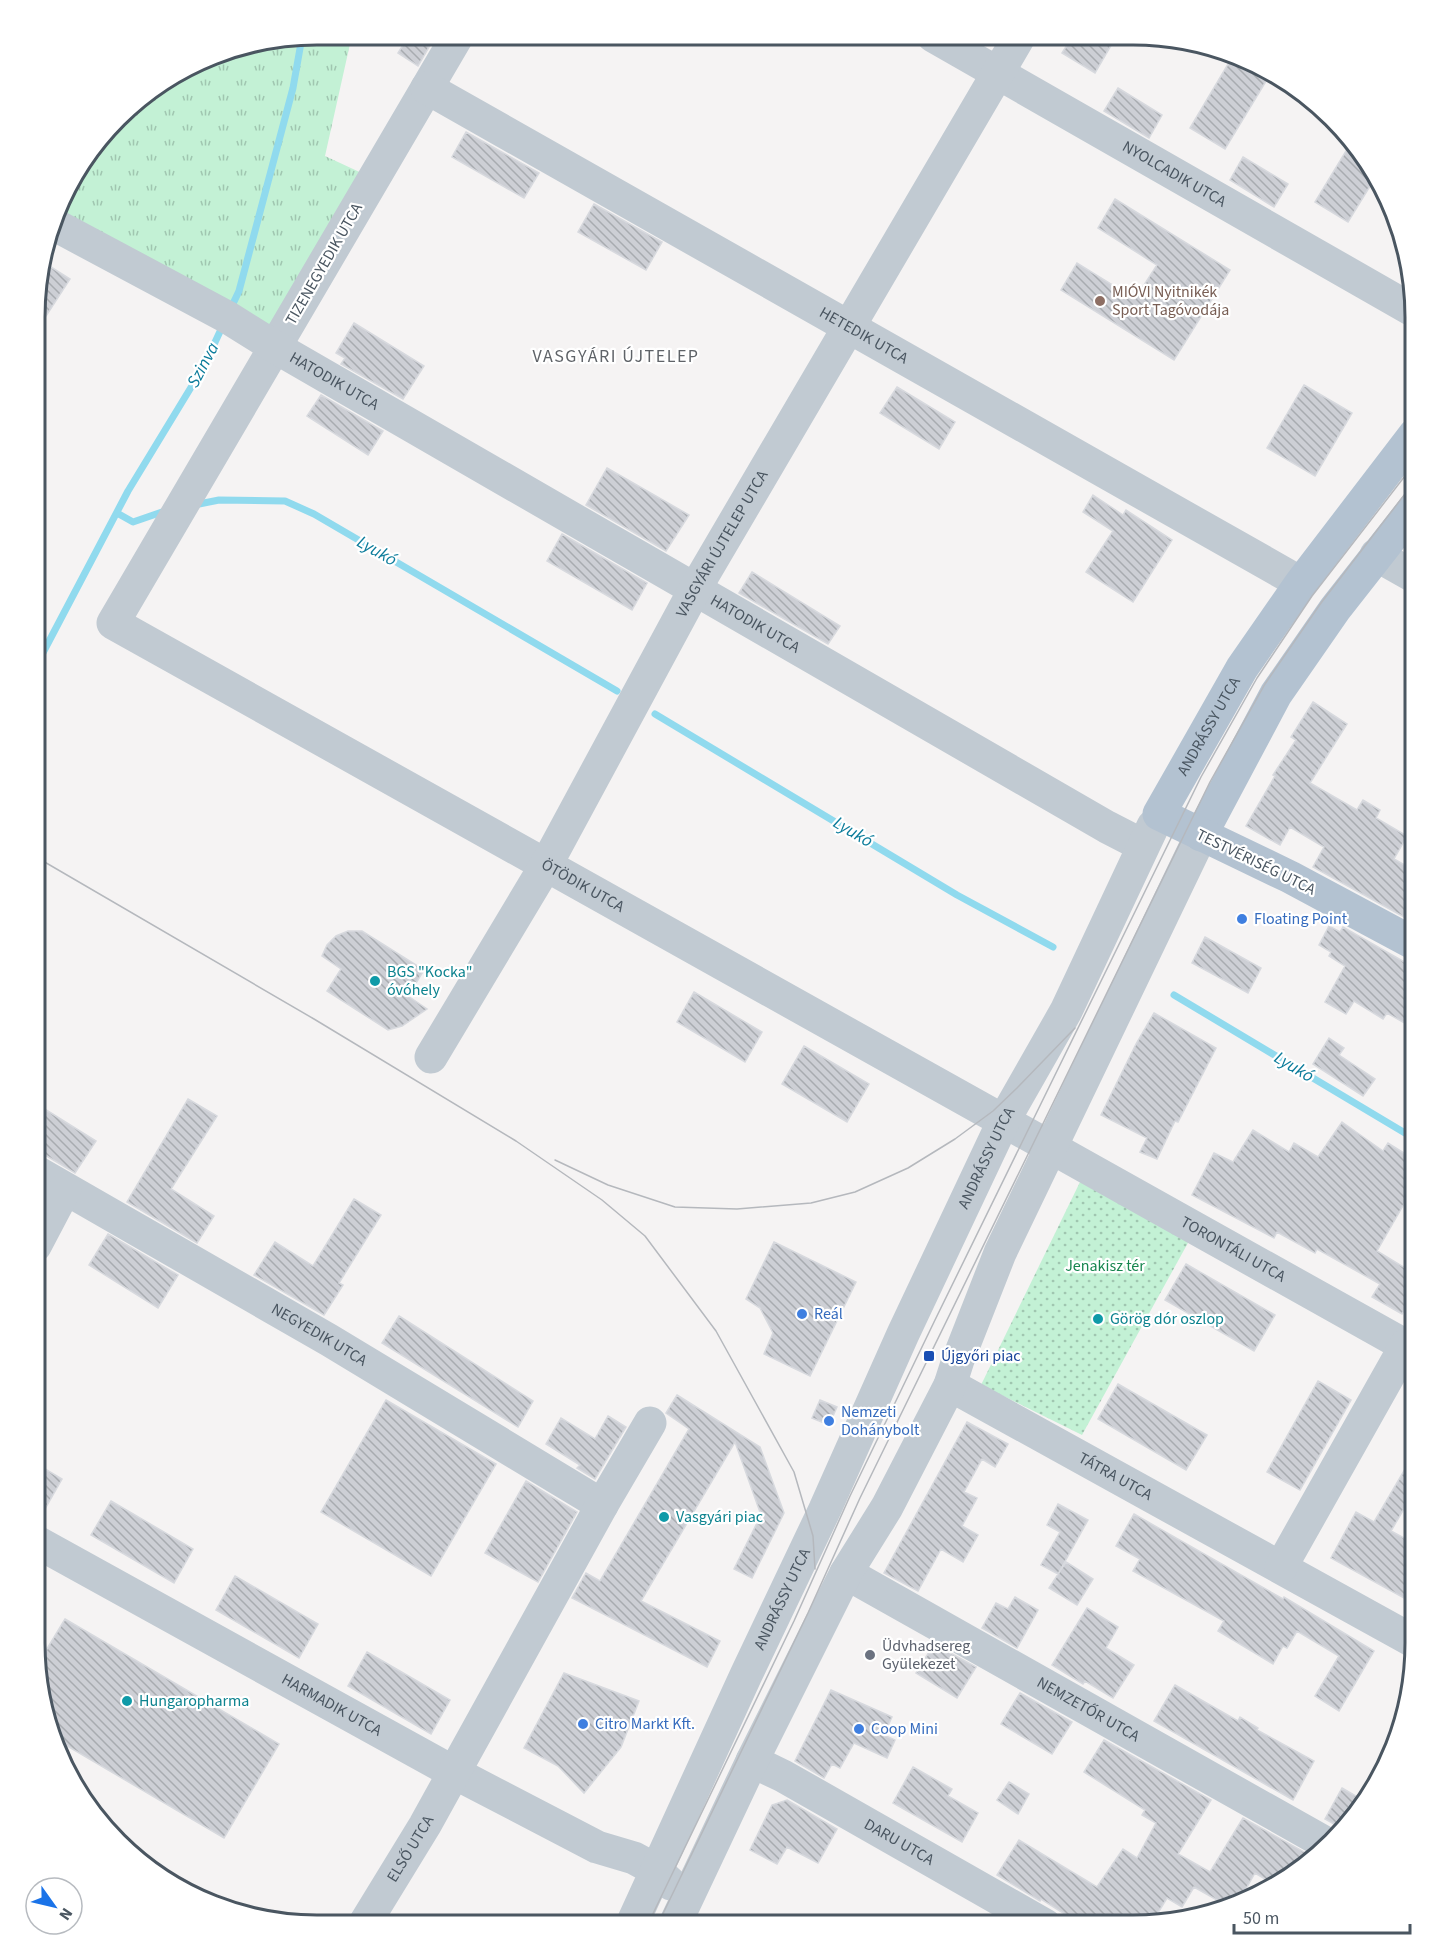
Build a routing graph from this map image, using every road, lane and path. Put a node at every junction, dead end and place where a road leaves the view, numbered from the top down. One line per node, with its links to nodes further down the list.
1 (452, 45): 5 (street, TIZENEGYEDIK UTCA)
2 (949, 45): 4 (street, NYOLCADIK UTCA)
3 (1014, 45): 4 (street, VASGYÁRI ÚJTELEP UTCA)
4 (997, 73): 7 (street, NYOLCADIK UTCA); 8 (street, VASGYÁRI ÚJTELEP UTCA)
5 (427, 88): 8 (street, HETEDIK UTCA); 9 (street, TIZENEGYEDIK UTCA)
6 (60, 227): 9 (street, HATODIK UTCA)
7 (1404, 305)
8 (848, 327): 14 (street, HETEDIK UTCA); 15 (street, VASGYÁRI ÚJTELEP UTCA)
9 (275, 347): 15 (street, HATODIK UTCA); 16 (street, TIZENEGYEDIK UTCA)
10 (1405, 447): 14 (main road, ANDRÁSSY UTCA)
11 (1405, 519): 12 (main road)
12 (1376, 555): 13 (street); 18 (main road)
13 (1405, 572)
14 (1301, 583): 17 (main road, ANDRÁSSY UTCA)
15 (695, 590): 19 (street, HATODIK UTCA); 20 (street, VASGYÁRI ÚJTELEP UTCA)
16 (113, 623): 20 (street, ÖTÖDIK UTCA)
17 (1159, 813): 18 (main road, TESTVÉRISÉG UTCA); 19 (street, ANDRÁSSY UTCA)
18 (1201, 834): 21 (main road, TESTVÉRISÉG UTCA); 24 (street)
19 (1142, 845): 23 (street, ANDRÁSSY UTCA)
20 (546, 865): 22 (street, VASGYÁRI ÚJTELEP UTCA); 23 (street, ÖTÖDIK UTCA)
21 (1405, 939)
22 (431, 1057)
23 (1004, 1120): 24 (street, ÖTÖDIK UTCA); 40 (street, ANDRÁSSY UTCA)
24 (1051, 1147): 28 (street, TORONTÁLI UTCA); 30 (street)
25 (45, 1177): 26 (street, NEGYEDIK UTCA)
26 (65, 1188): 27 (street); 32 (street, NEGYEDIK UTCA)
27 (45, 1227)
28 (1405, 1345)
29 (1405, 1356): 34 (street)
30 (950, 1385): 34 (street, TÁTRA UTCA); 35 (street)
31 (650, 1423): 32 (street, ELSŐ UTCA)
32 (602, 1505): 38 (street, ELSŐ UTCA)
33 (45, 1547): 38 (street, HARMADIK UTCA)
34 (1281, 1567): 36 (street, TÁTRA UTCA)
35 (846, 1573): 37 (street); 39 (street, NEMZETŐR UTCA)
36 (1405, 1636)
37 (752, 1761): 44 (street); 45 (street, DARU UTCA)
38 (453, 1772): 40 (street, HARMADIK UTCA); 41 (street, ELSŐ UTCA)
39 (1320, 1840)
40 (645, 1864): 42 (street, ANDRÁSSY UTCA); 43 (street)
41 (370, 1915)
42 (634, 1915)
43 (677, 1915)
44 (678, 1915)
45 (1027, 1915)

